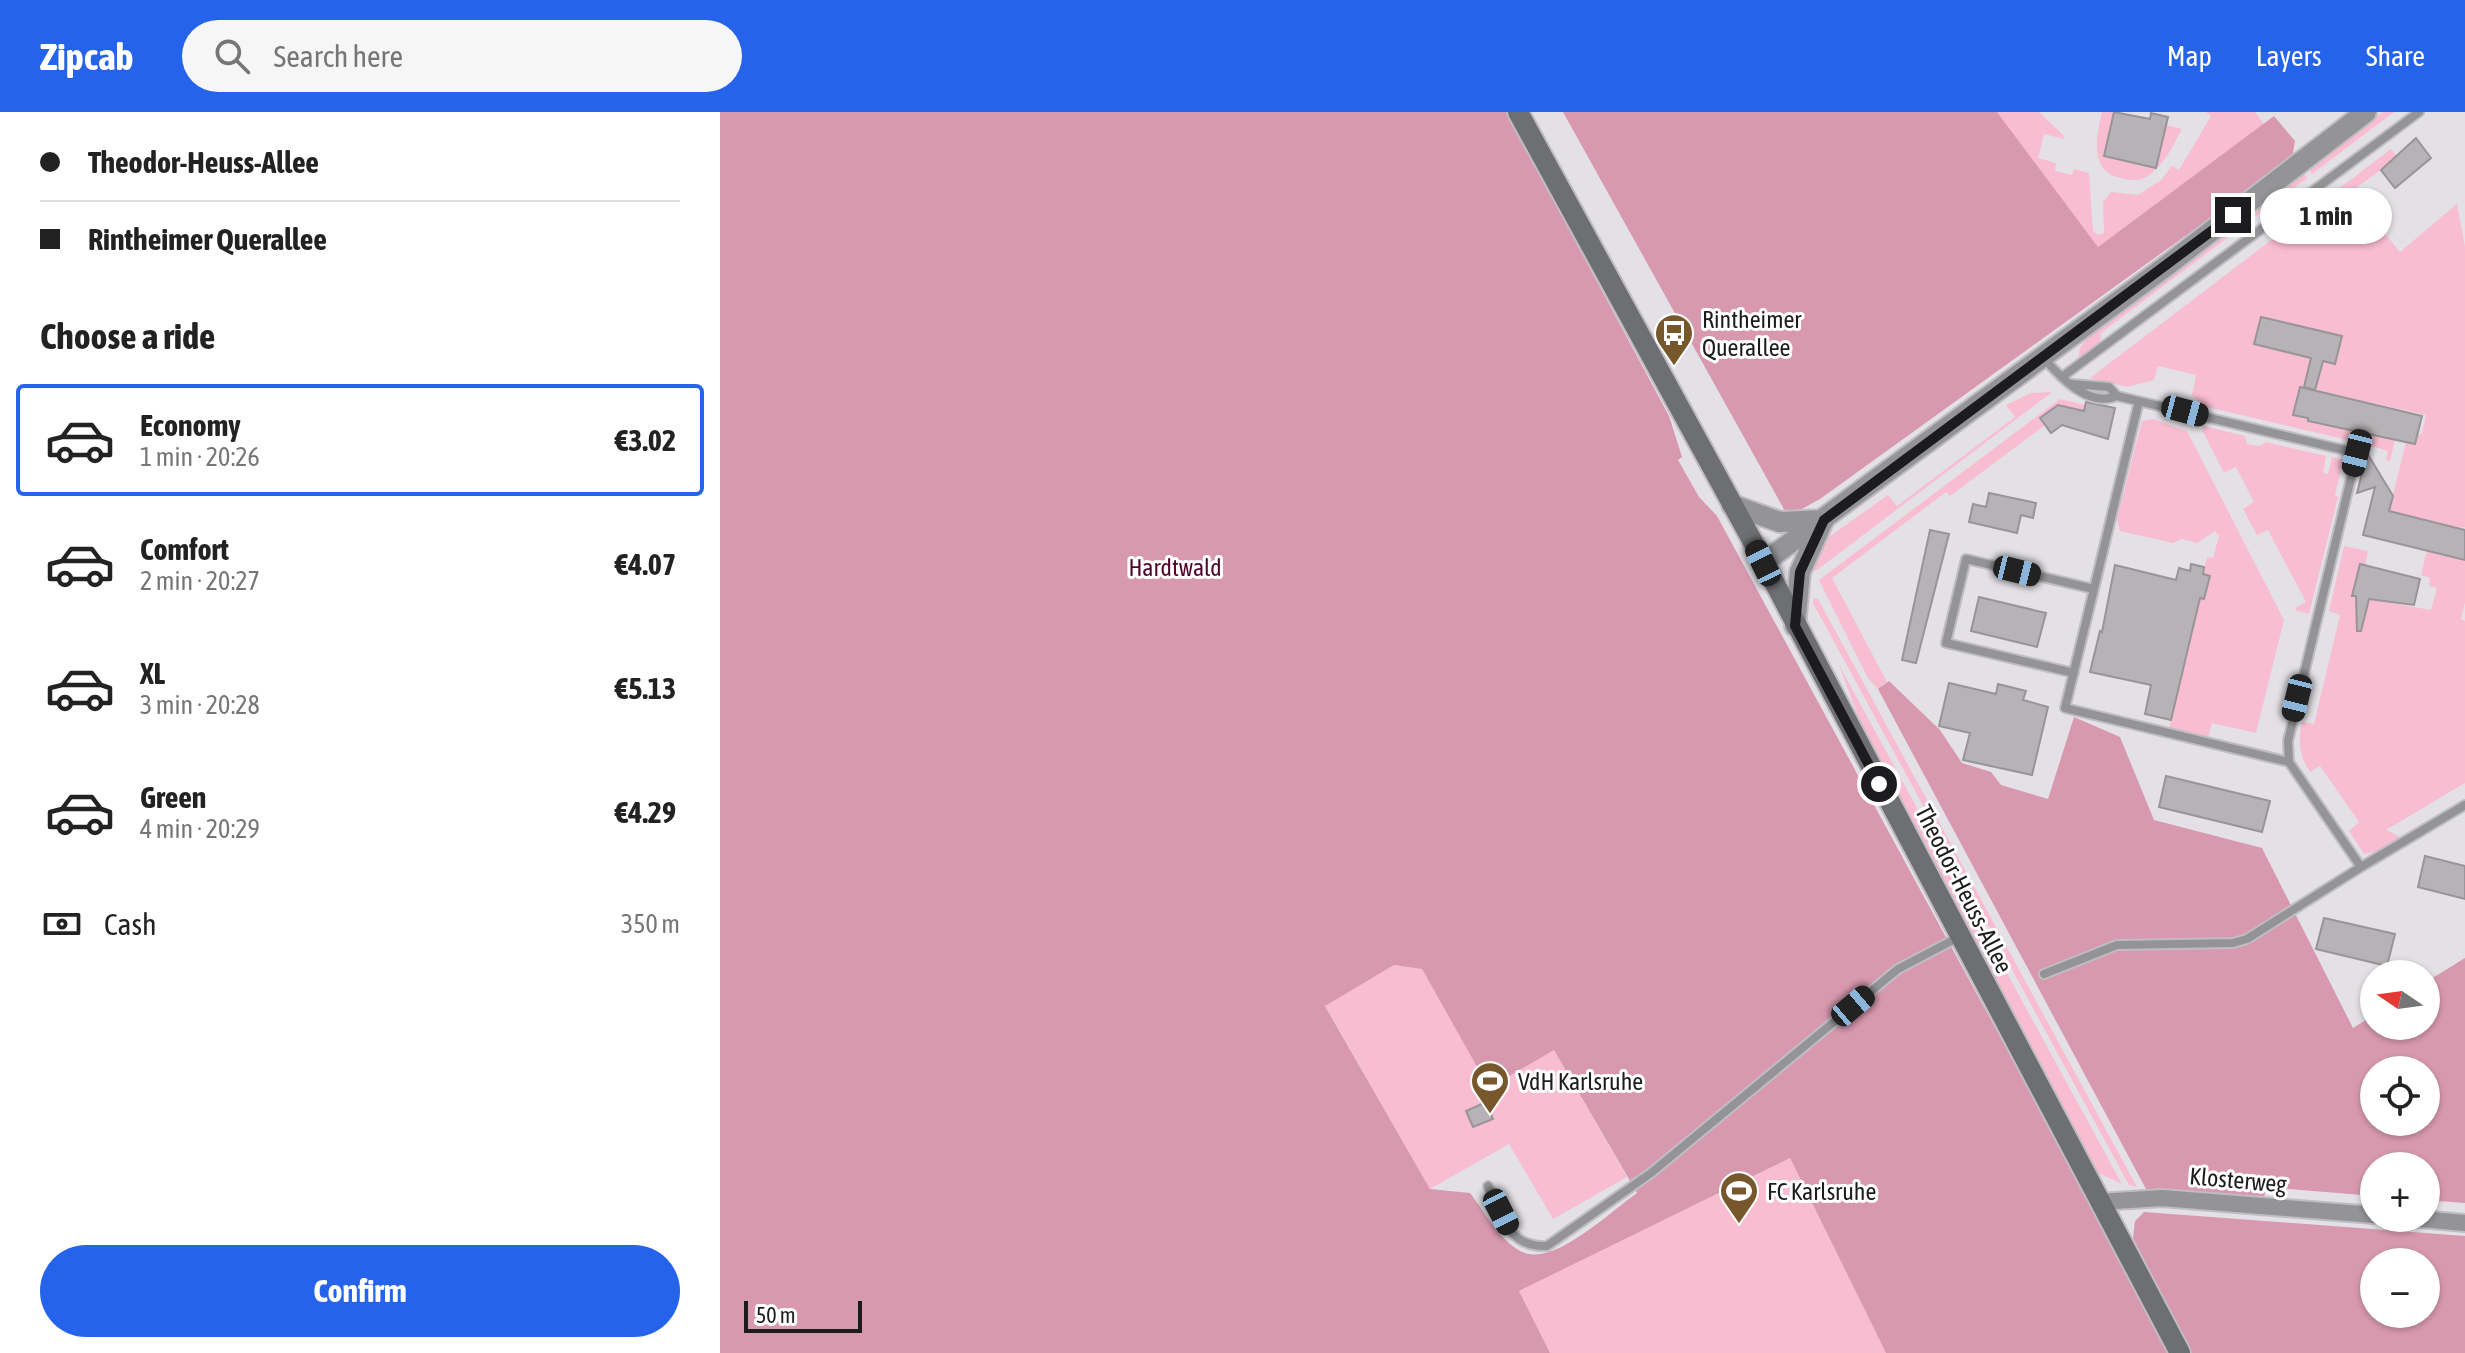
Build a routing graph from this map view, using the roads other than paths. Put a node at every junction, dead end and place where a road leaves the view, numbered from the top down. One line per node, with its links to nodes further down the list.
1 (1518, 112): 7 (main road, Theodor-Heuss-Allee)
2 (2366, 112): 4 (street)
3 (2419, 112): 5 (lane)
4 (2042, 356): 5 (lane); 8 (street)
5 (2062, 377): 6 (lane)
6 (2139, 401): 10 (lane); 13 (lane)
7 (1732, 505): 8 (street); 9 (main road, Theodor-Heuss-Allee)
8 (1824, 520): 9 (street); 11 (street)
9 (1763, 563): 11 (main road, Theodor-Heuss-Allee)
10 (2094, 589): 12 (lane); 12 (lane)
11 (1795, 626): 16 (main road, Theodor-Heuss-Allee)
12 (2074, 673): 13 (lane)
13 (2289, 762): 15 (lane)
14 (2465, 805): 15 (lane)
15 (2361, 867): 17 (lane)
16 (1959, 937): 18 (lane); 19 (main road, Theodor-Heuss-Allee)
17 (2044, 974)
18 (1488, 1186)
19 (2099, 1202): 20 (street, Klosterweg); 23 (main road, Theodor-Heuss-Allee)
20 (2360, 1214)
21 (2440, 1221): 22 (street)
22 (2465, 1223)
23 (2180, 1353)

